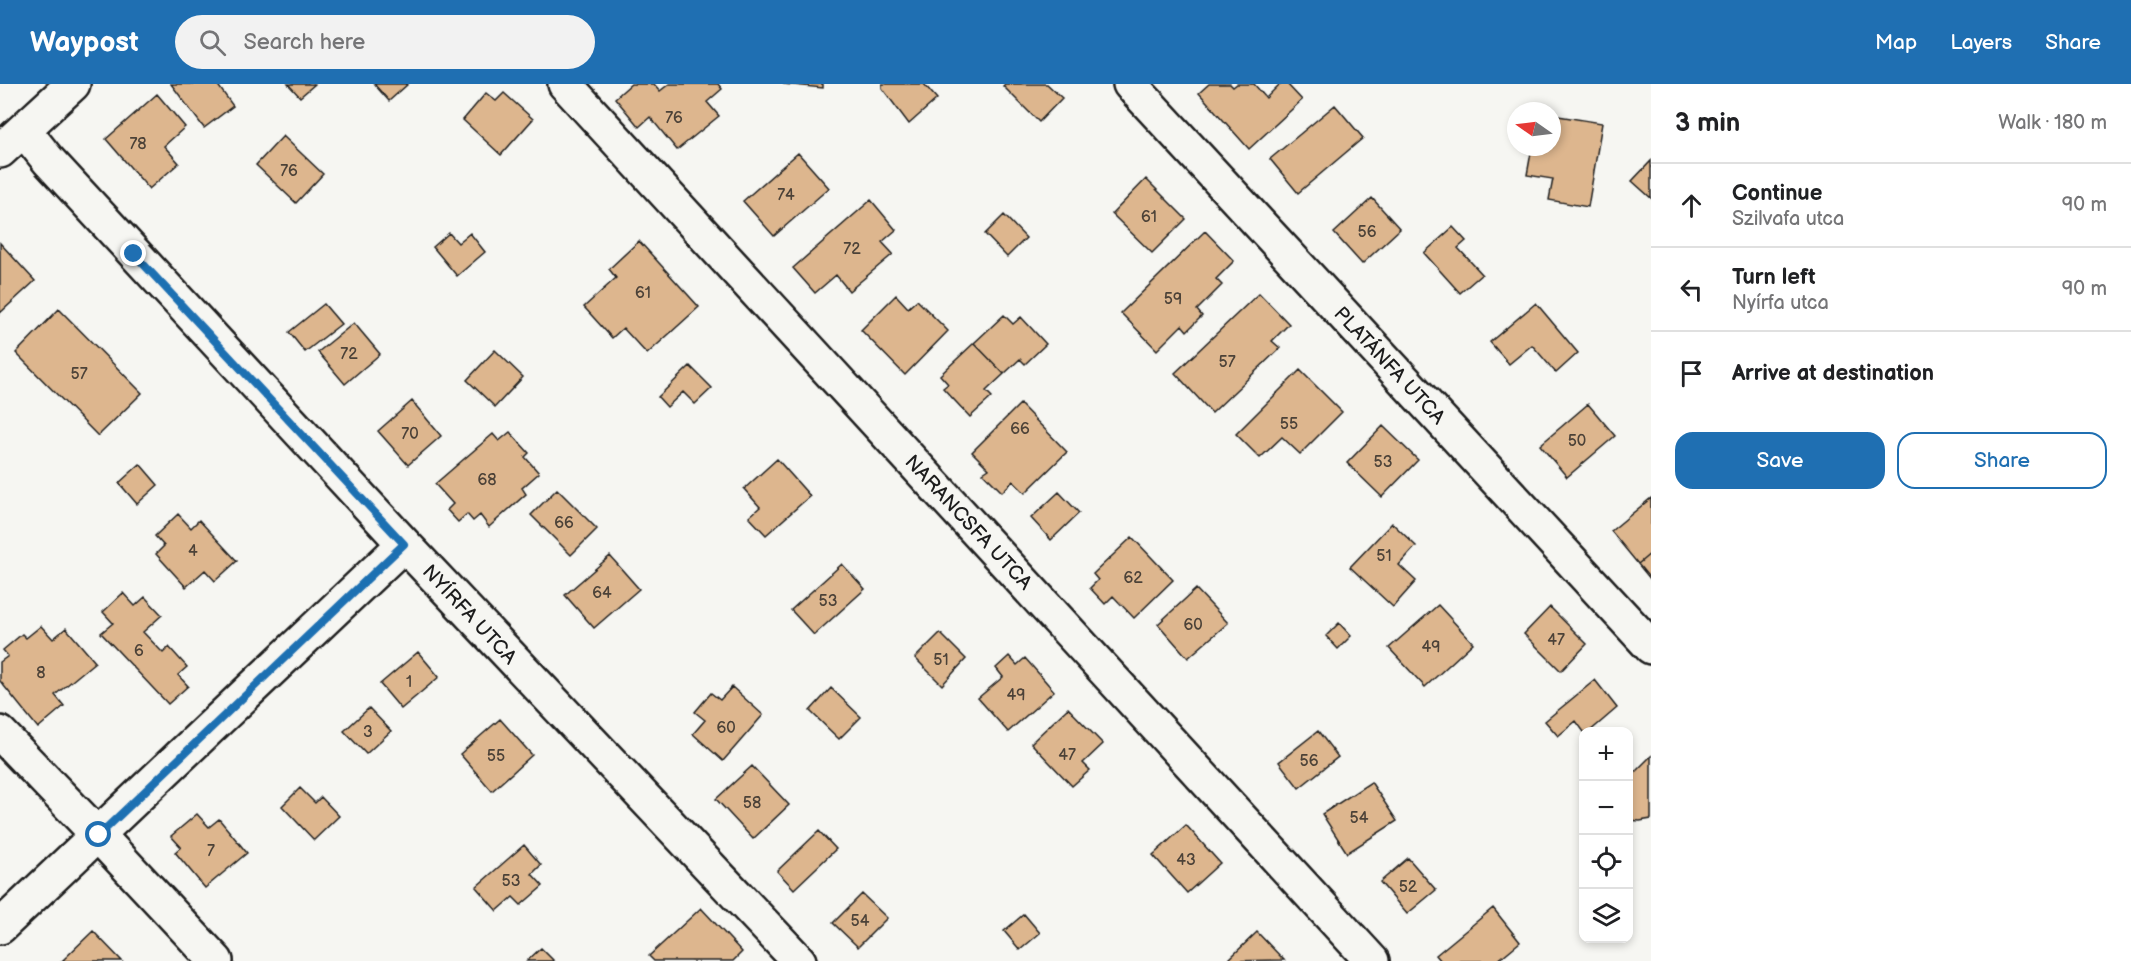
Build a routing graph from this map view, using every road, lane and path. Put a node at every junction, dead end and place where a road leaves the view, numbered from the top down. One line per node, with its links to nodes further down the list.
1 (73, 84): 4 (street)
2 (565, 84): 13 (street, NARANCSFA UTCA)
3 (1130, 84): 7 (street, PLATÁNFA UTCA)
4 (24, 130): 5 (street); 6 (street, NYÍRFA UTCA)
5 (0, 152)
6 (404, 544): 9 (street); 12 (street, NYÍRFA UTCA)
7 (1651, 647)
8 (0, 734): 9 (street)
9 (99, 835): 10 (street); 11 (street)
10 (0, 927)
11 (216, 961)
12 (799, 961)
13 (1372, 961)

